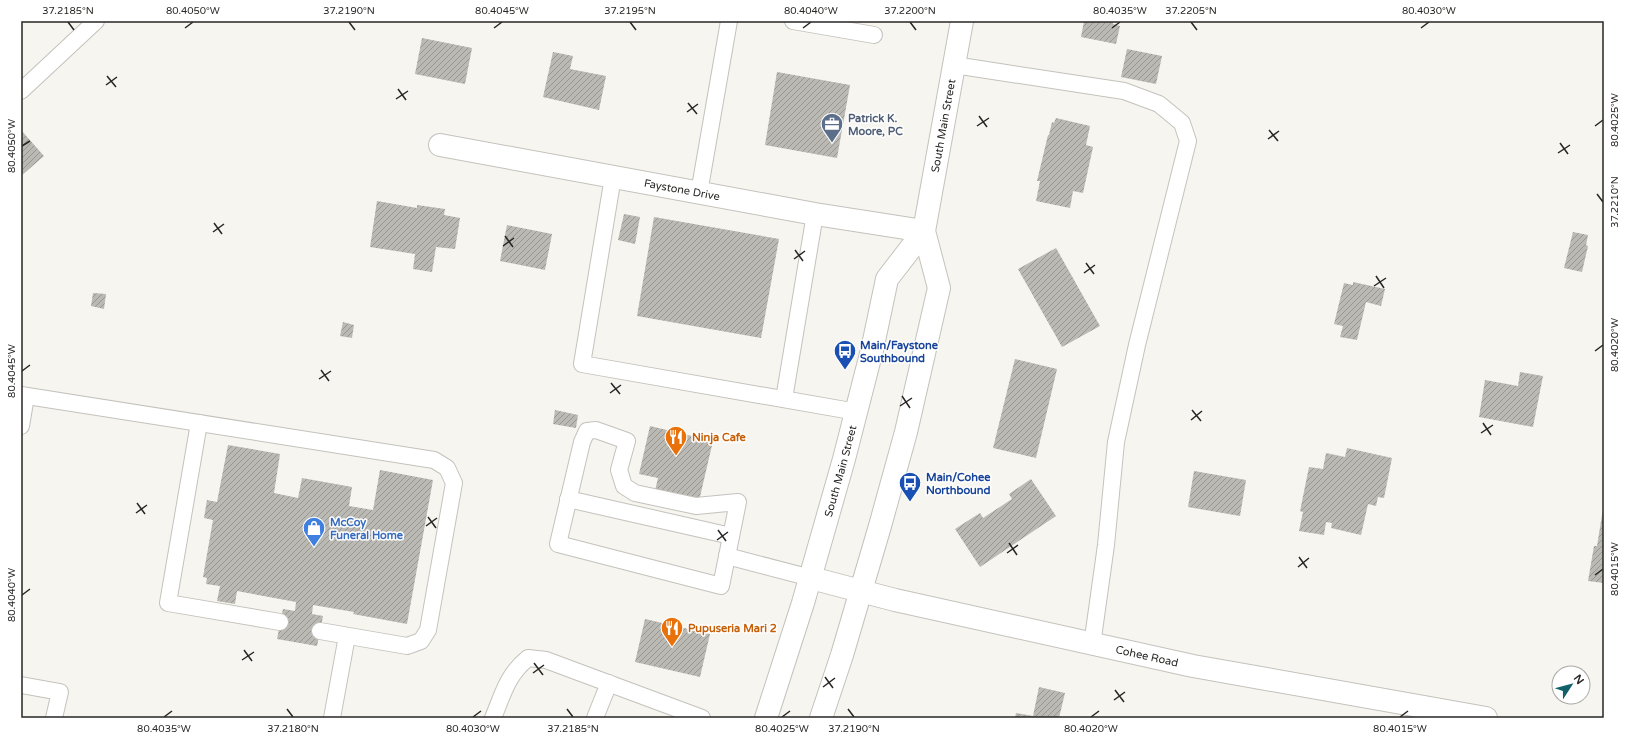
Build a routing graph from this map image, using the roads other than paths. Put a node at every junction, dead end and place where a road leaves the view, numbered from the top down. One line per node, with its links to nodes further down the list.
1 (96, 21): 7 (lane)
2 (729, 21): 10 (lane)
3 (793, 21): 5 (lane)
4 (962, 21): 6 (main road, South Main Street)
5 (874, 35)
6 (954, 65): 12 (main road, South Main Street); 26 (lane)
7 (21, 91)
8 (440, 146): 9 (main road, Faystone Drive)
9 (613, 177): 10 (main road, Faystone Drive); 14 (lane)
10 (699, 193): 11 (main road, Faystone Drive)
11 (815, 214): 12 (main road, Faystone Drive); 14 (lane)
12 (924, 231): 15 (main road, South Main Street); 22 (main road, South Main Street)
13 (24, 395): 16 (lane); 17 (lane)
14 (784, 399): 15 (lane)
15 (857, 412): 21 (main road, South Main Street)
16 (199, 423): 23 (lane); 25 (lane)
17 (21, 426)
18 (568, 499): 19 (lane); 19 (lane); 20 (lane)
19 (731, 536): 20 (lane)
20 (727, 556): 21 (lane)
21 (810, 578): 22 (main road, Cohee Road); 34 (main road, South Main Street)
22 (861, 592): 26 (main road, Cohee Road); 35 (main road, South Main Street)
23 (280, 622)
24 (320, 631): 25 (lane)
25 (347, 636): 30 (lane)
26 (1092, 645): 36 (main road, Cohee Road)
27 (609, 684): 31 (lane); 32 (lane); 33 (lane)
28 (21, 685): 29 (lane)
29 (54, 718)
30 (332, 718)
31 (493, 718)
32 (595, 718)
33 (699, 718)
34 (766, 718)
35 (821, 718)
36 (1486, 718)

